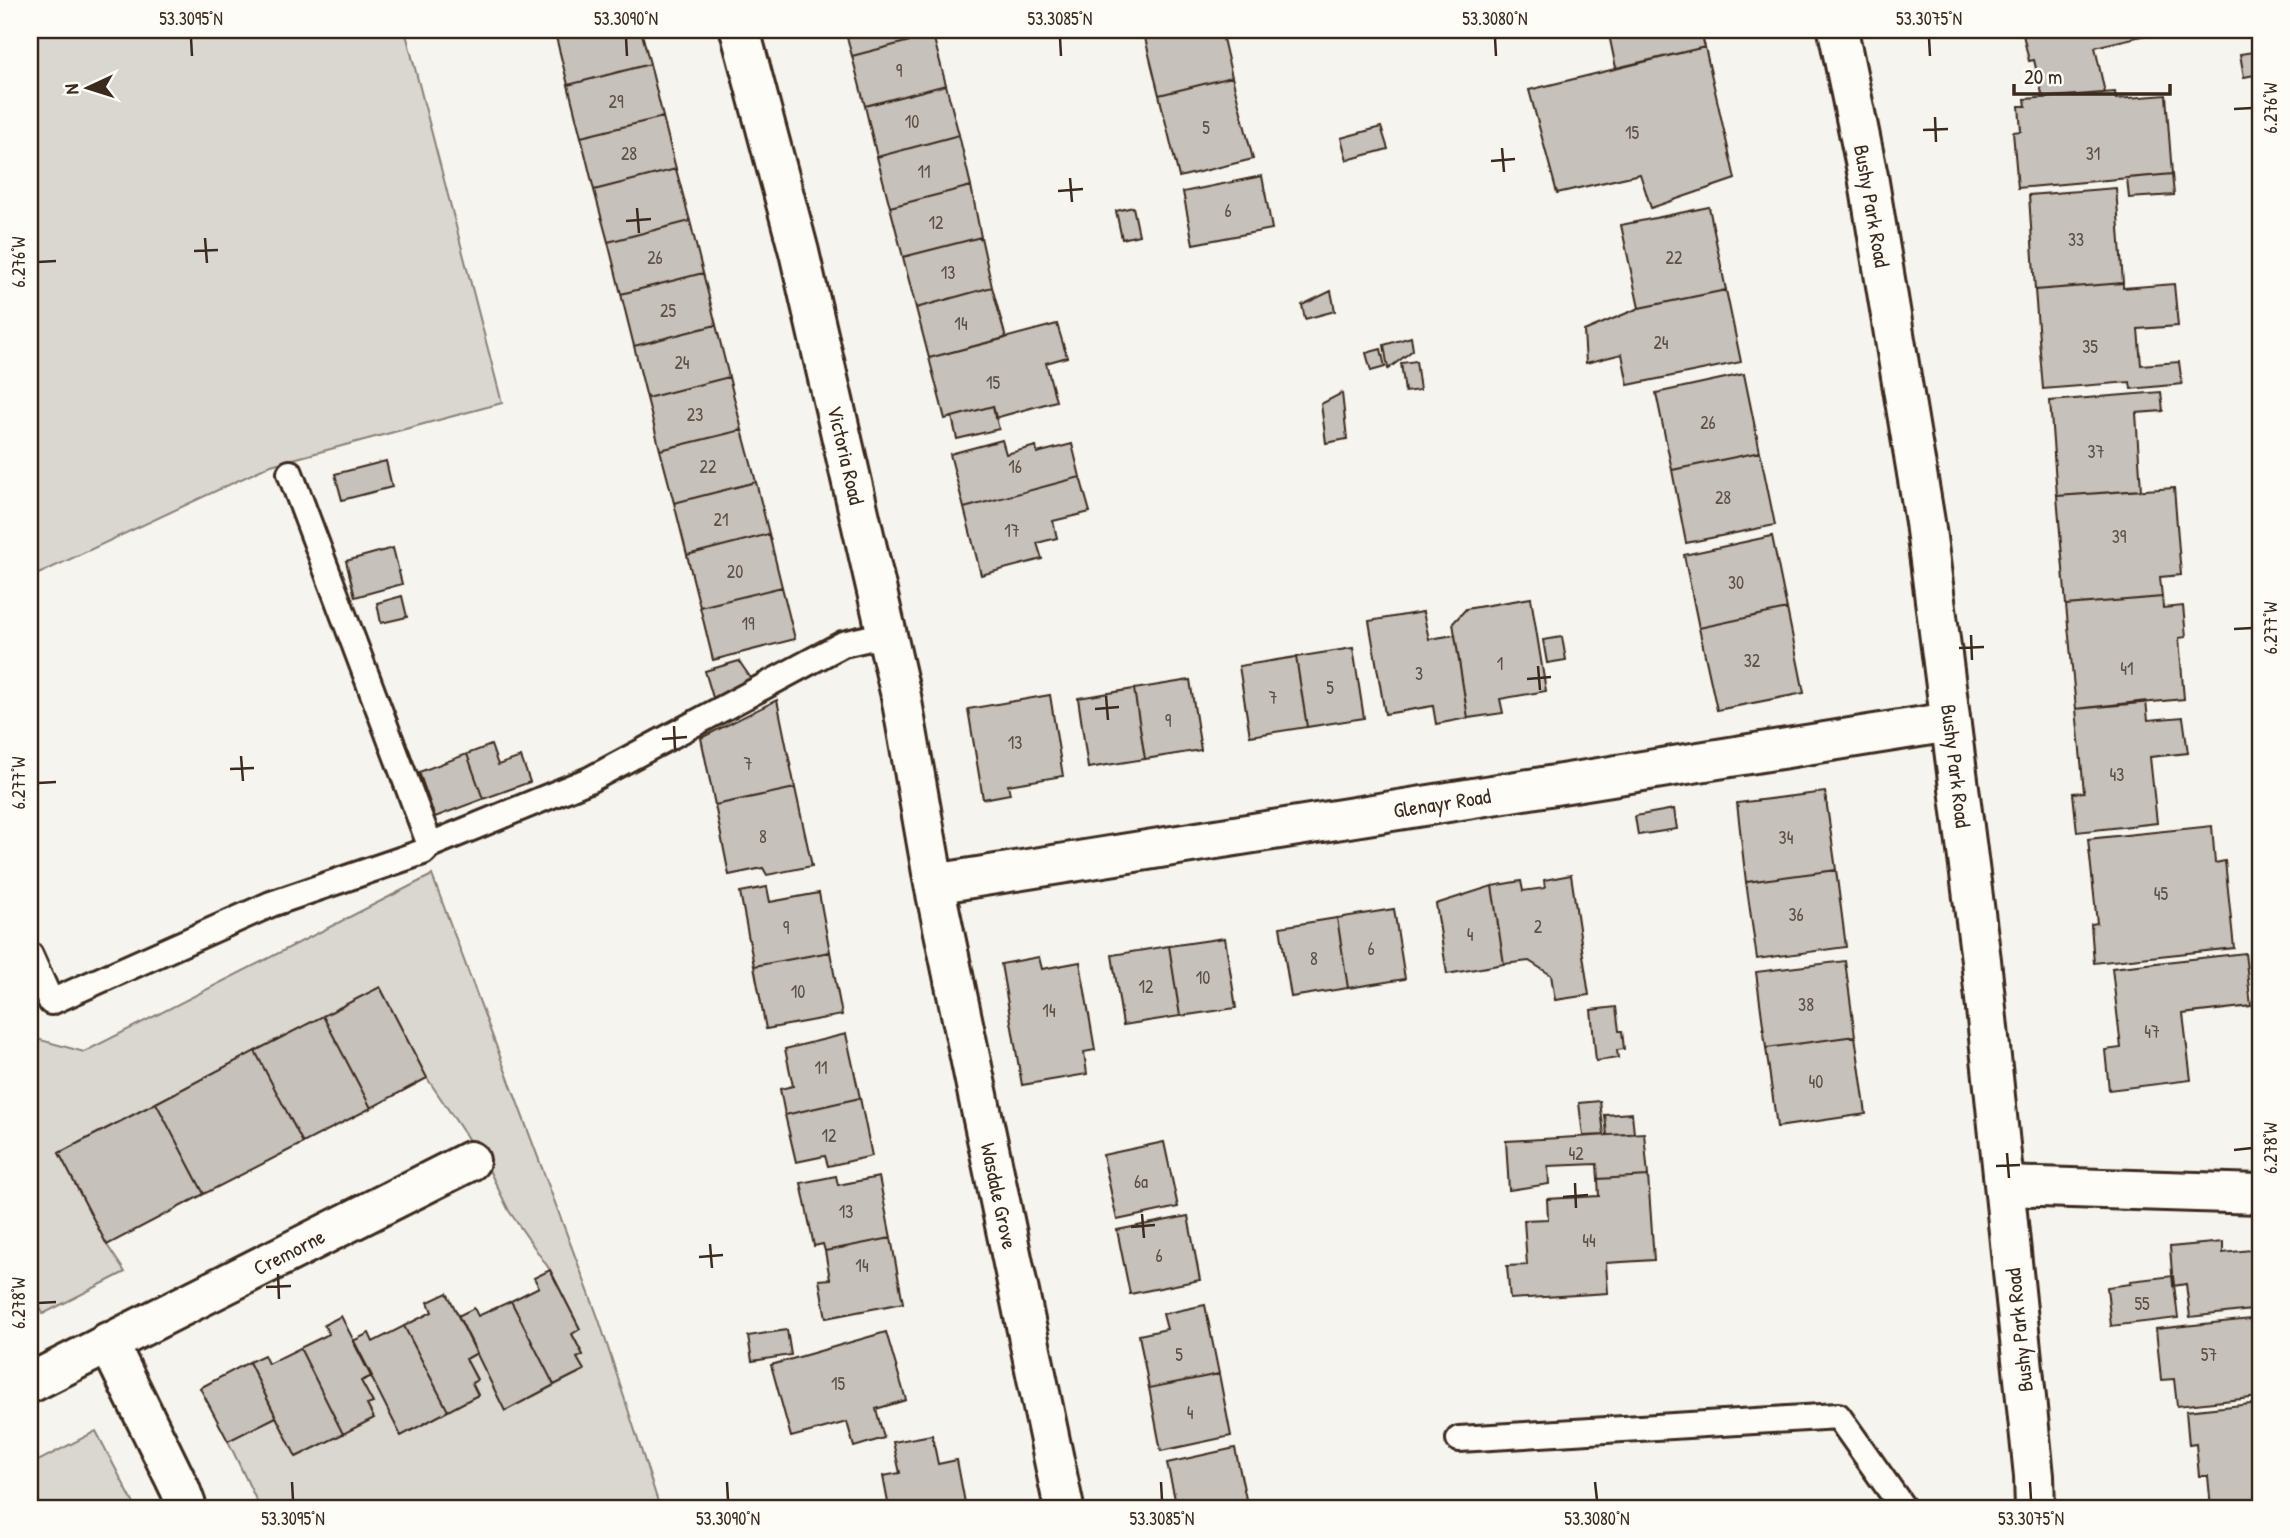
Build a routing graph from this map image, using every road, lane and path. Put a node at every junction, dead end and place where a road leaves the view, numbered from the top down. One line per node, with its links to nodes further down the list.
1 (740, 30): 4 (street, Victoria Road)
2 (1838, 30): 5 (street, Bushy Park Road)
3 (290, 473): 6 (lane)
4 (887, 634): 6 (lane); 7 (street, Victoria Road)
5 (1950, 722): 7 (street, Glenayr Road); 10 (street, Bushy Park Road)
6 (430, 845): 8 (lane)
7 (934, 884): 16 (street, Wasdale Grove)
8 (30, 955)
9 (470, 1161): 12 (street, Cremorne)
10 (2005, 1186): 11 (street); 18 (street, Bushy Park Road)
11 (2260, 1194)
12 (108, 1342): 13 (street, Cremorne); 15 (street)
13 (30, 1383)
14 (1459, 1439): 17 (lane)
15 (187, 1508)
16 (1065, 1508)
17 (1903, 1508)
18 (2035, 1508)

